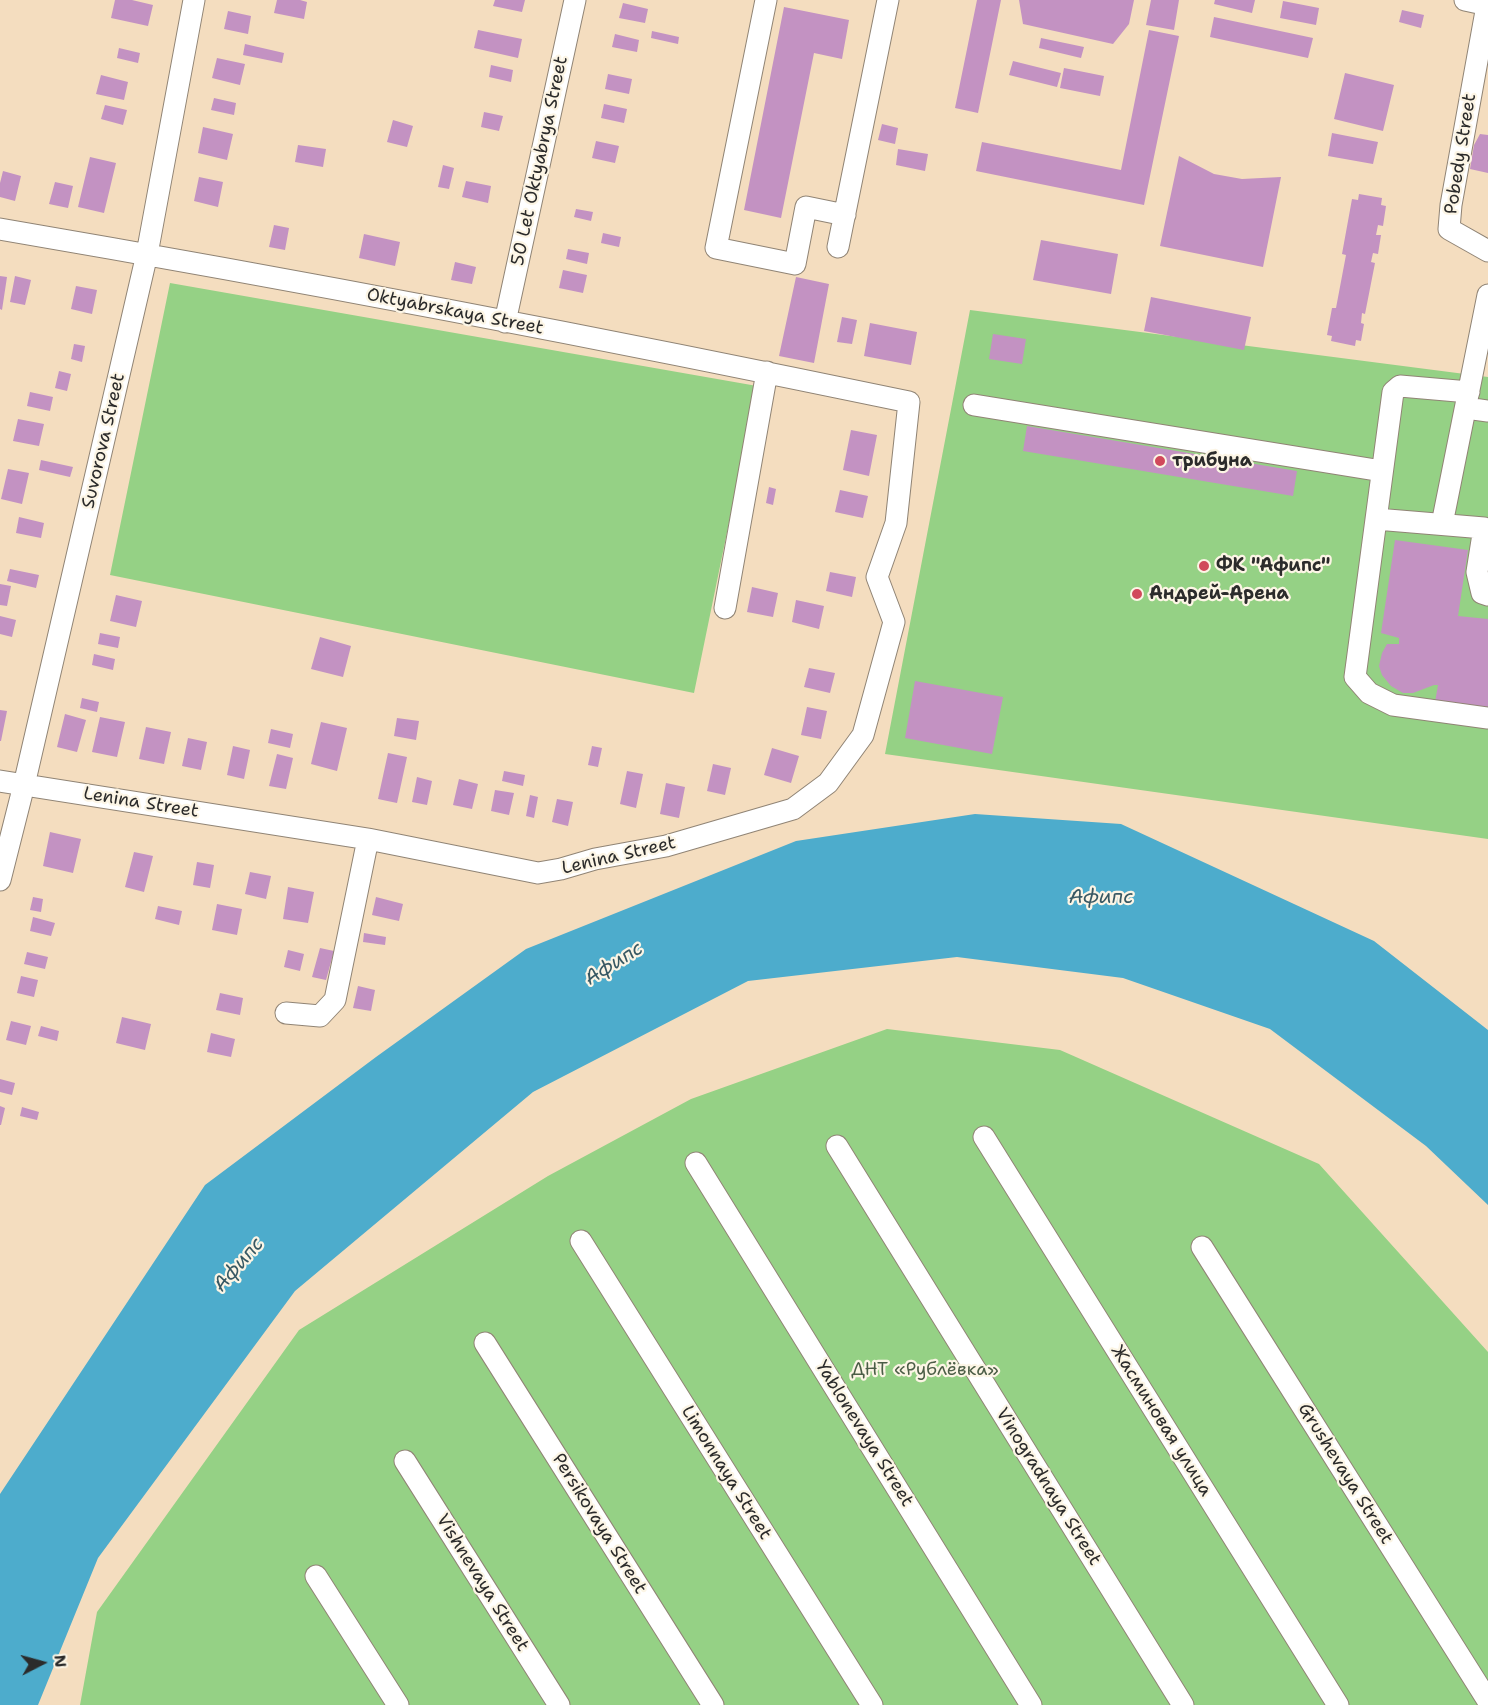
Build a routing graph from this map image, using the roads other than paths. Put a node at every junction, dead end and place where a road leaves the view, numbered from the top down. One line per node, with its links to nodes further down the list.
1 (194, 0): 11 (street, Suvorova Street)
2 (574, 0): 13 (street, 50 Let Oktyabrya Street)
3 (766, 0): 7 (street)
4 (888, 0): 7 (street)
5 (1465, 0): 6 (street)
6 (1488, 3): 10 (street, Pobedy Street)
7 (845, 215): 9 (street)
8 (0, 229): 11 (street, Oktyabrskaya Street)
9 (838, 248)
10 (1488, 251)
11 (147, 254): 13 (street, Oktyabrskaya Street); 27 (street, Suvorova Street)
12 (1488, 295): 15 (street)
13 (505, 322): 14 (street, Oktyabrskaya Street)
14 (767, 372): 16 (street, Oktyabrskaya Street); 24 (street)
15 (1467, 400): 18 (street); 19 (street); 22 (street)
16 (909, 402): 28 (street, Lenina Street)
17 (974, 405): 19 (street)
18 (1488, 411)
19 (1382, 471): 20 (street)
20 (1376, 519): 22 (street); 25 (street)
21 (1487, 522): 22 (street); 23 (street)
22 (1442, 524)
23 (1488, 595)
24 (725, 608)
25 (1488, 718)
26 (0, 781): 27 (street, Lenina Street)
27 (24, 785): 28 (street, Lenina Street); 29 (street, Suvorova Street)
28 (368, 839): 30 (street)
29 (0, 880)
30 (286, 1013)
31 (984, 1137): 46 (street, Жасминовая улица)
32 (837, 1146): 45 (street, Vinogradnaya Street)
33 (696, 1163): 44 (street, Yablonevaya Street)
34 (581, 1241): 43 (street, Limonnaya Street)
35 (1202, 1247): 39 (street, Grushevaya Street)
36 (484, 1343): 42 (street, Persikovaya Street)
37 (405, 1461): 41 (street, Vishnevaya Street)
38 (316, 1576): 40 (street)
39 (1488, 1701)
40 (398, 1705)
41 (559, 1705)
42 (713, 1705)
43 (872, 1705)
44 (1031, 1705)
45 (1183, 1705)
46 (1338, 1705)

